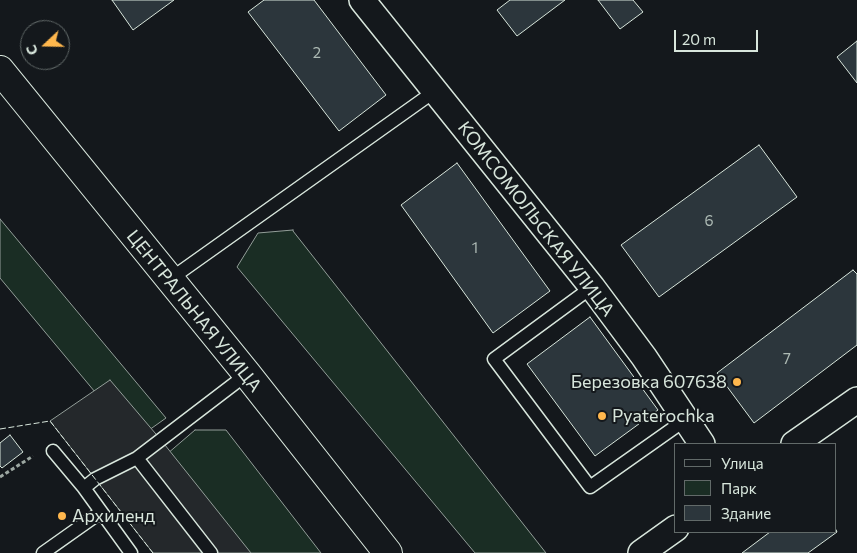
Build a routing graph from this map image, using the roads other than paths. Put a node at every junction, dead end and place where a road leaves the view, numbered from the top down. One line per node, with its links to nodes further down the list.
1 (362, 0): 3 (street, КОМСОМОЛЬСКАЯ УЛИЦА)
2 (0, 70): 4 (main road, ЦЕНТРАЛЬНАЯ УЛИЦА)
3 (435, 91): 4 (lane); 5 (street, КОМСОМОЛЬСКАЯ УЛИЦА)
4 (169, 280): 6 (main road, ЦЕНТРАЛЬНАЯ УЛИЦА)
5 (592, 287): 8 (street, КОМСОМОЛЬСКАЯ УЛИЦА); 8 (lane)
6 (246, 374): 12 (lane); 18 (main road, ЦЕНТРАЛЬНАЯ УЛИЦА)
7 (857, 400): 10 (street)
8 (685, 420): 9 (street, КОМСОМОЛЬСКАЯ УЛИЦА)
9 (701, 443)
10 (795, 443)
11 (53, 451): 13 (lane)
12 (137, 458): 13 (lane); 17 (lane)
13 (84, 488): 14 (lane)
14 (100, 512): 15 (lane); 16 (lane)
15 (43, 553)
16 (131, 553)
17 (211, 553)
18 (388, 553)

